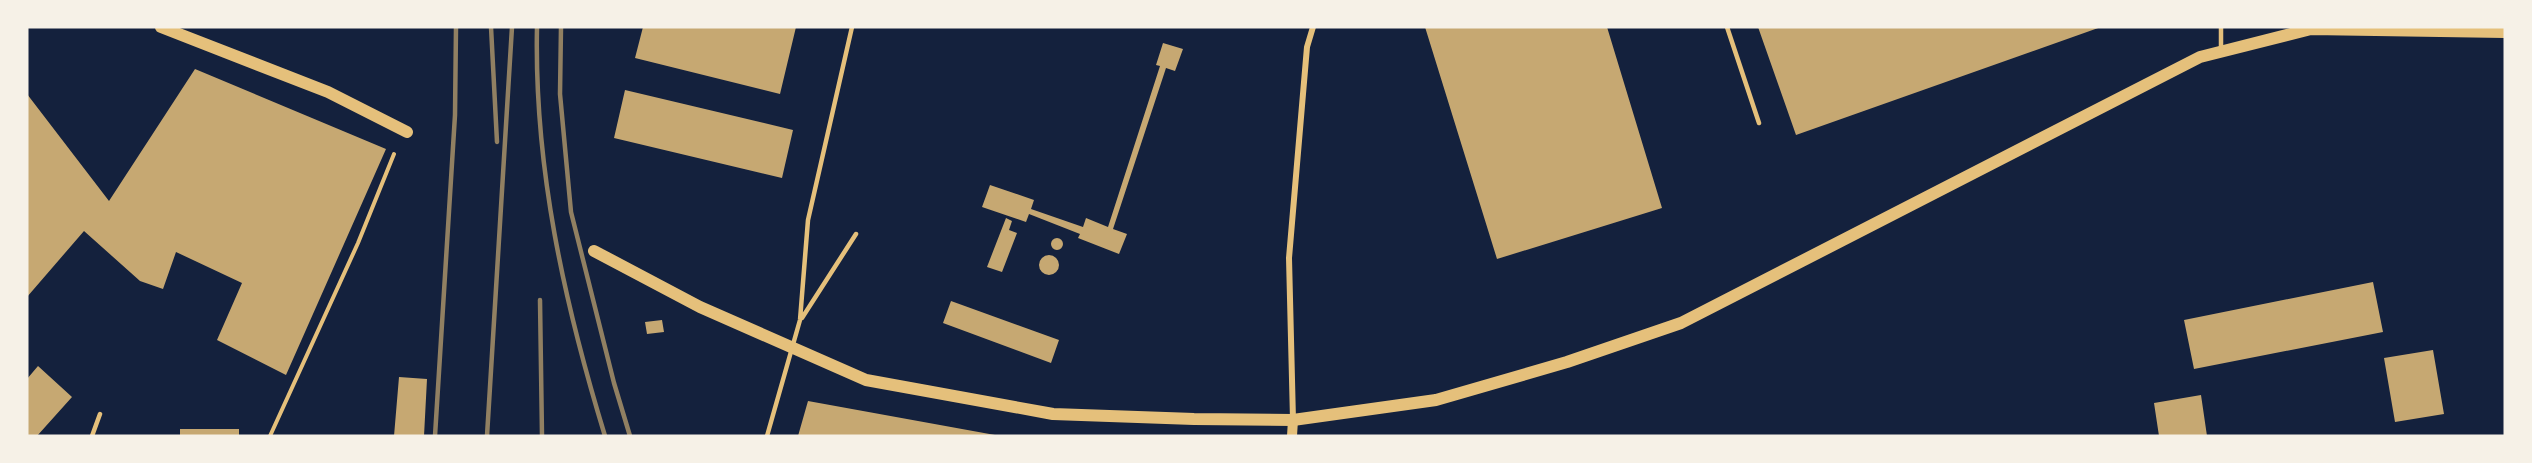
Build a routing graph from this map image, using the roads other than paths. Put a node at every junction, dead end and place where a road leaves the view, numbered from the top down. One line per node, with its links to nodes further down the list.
1 (161, 27): 9 (main road)
2 (852, 27): 12 (lane)
3 (1313, 27): 14 (street)
4 (1727, 27): 8 (lane)
5 (2222, 27): 7 (lane)
6 (2505, 32): 7 (main road)
7 (2221, 52): 14 (main road)
8 (1759, 123)
9 (405, 131)
10 (856, 234): 12 (lane)
11 (594, 251): 14 (main road)
12 (800, 320): 16 (lane)
13 (100, 414): 15 (lane)
14 (1293, 420): 17 (street)
15 (92, 436)
16 (767, 436)
17 (1292, 436)

